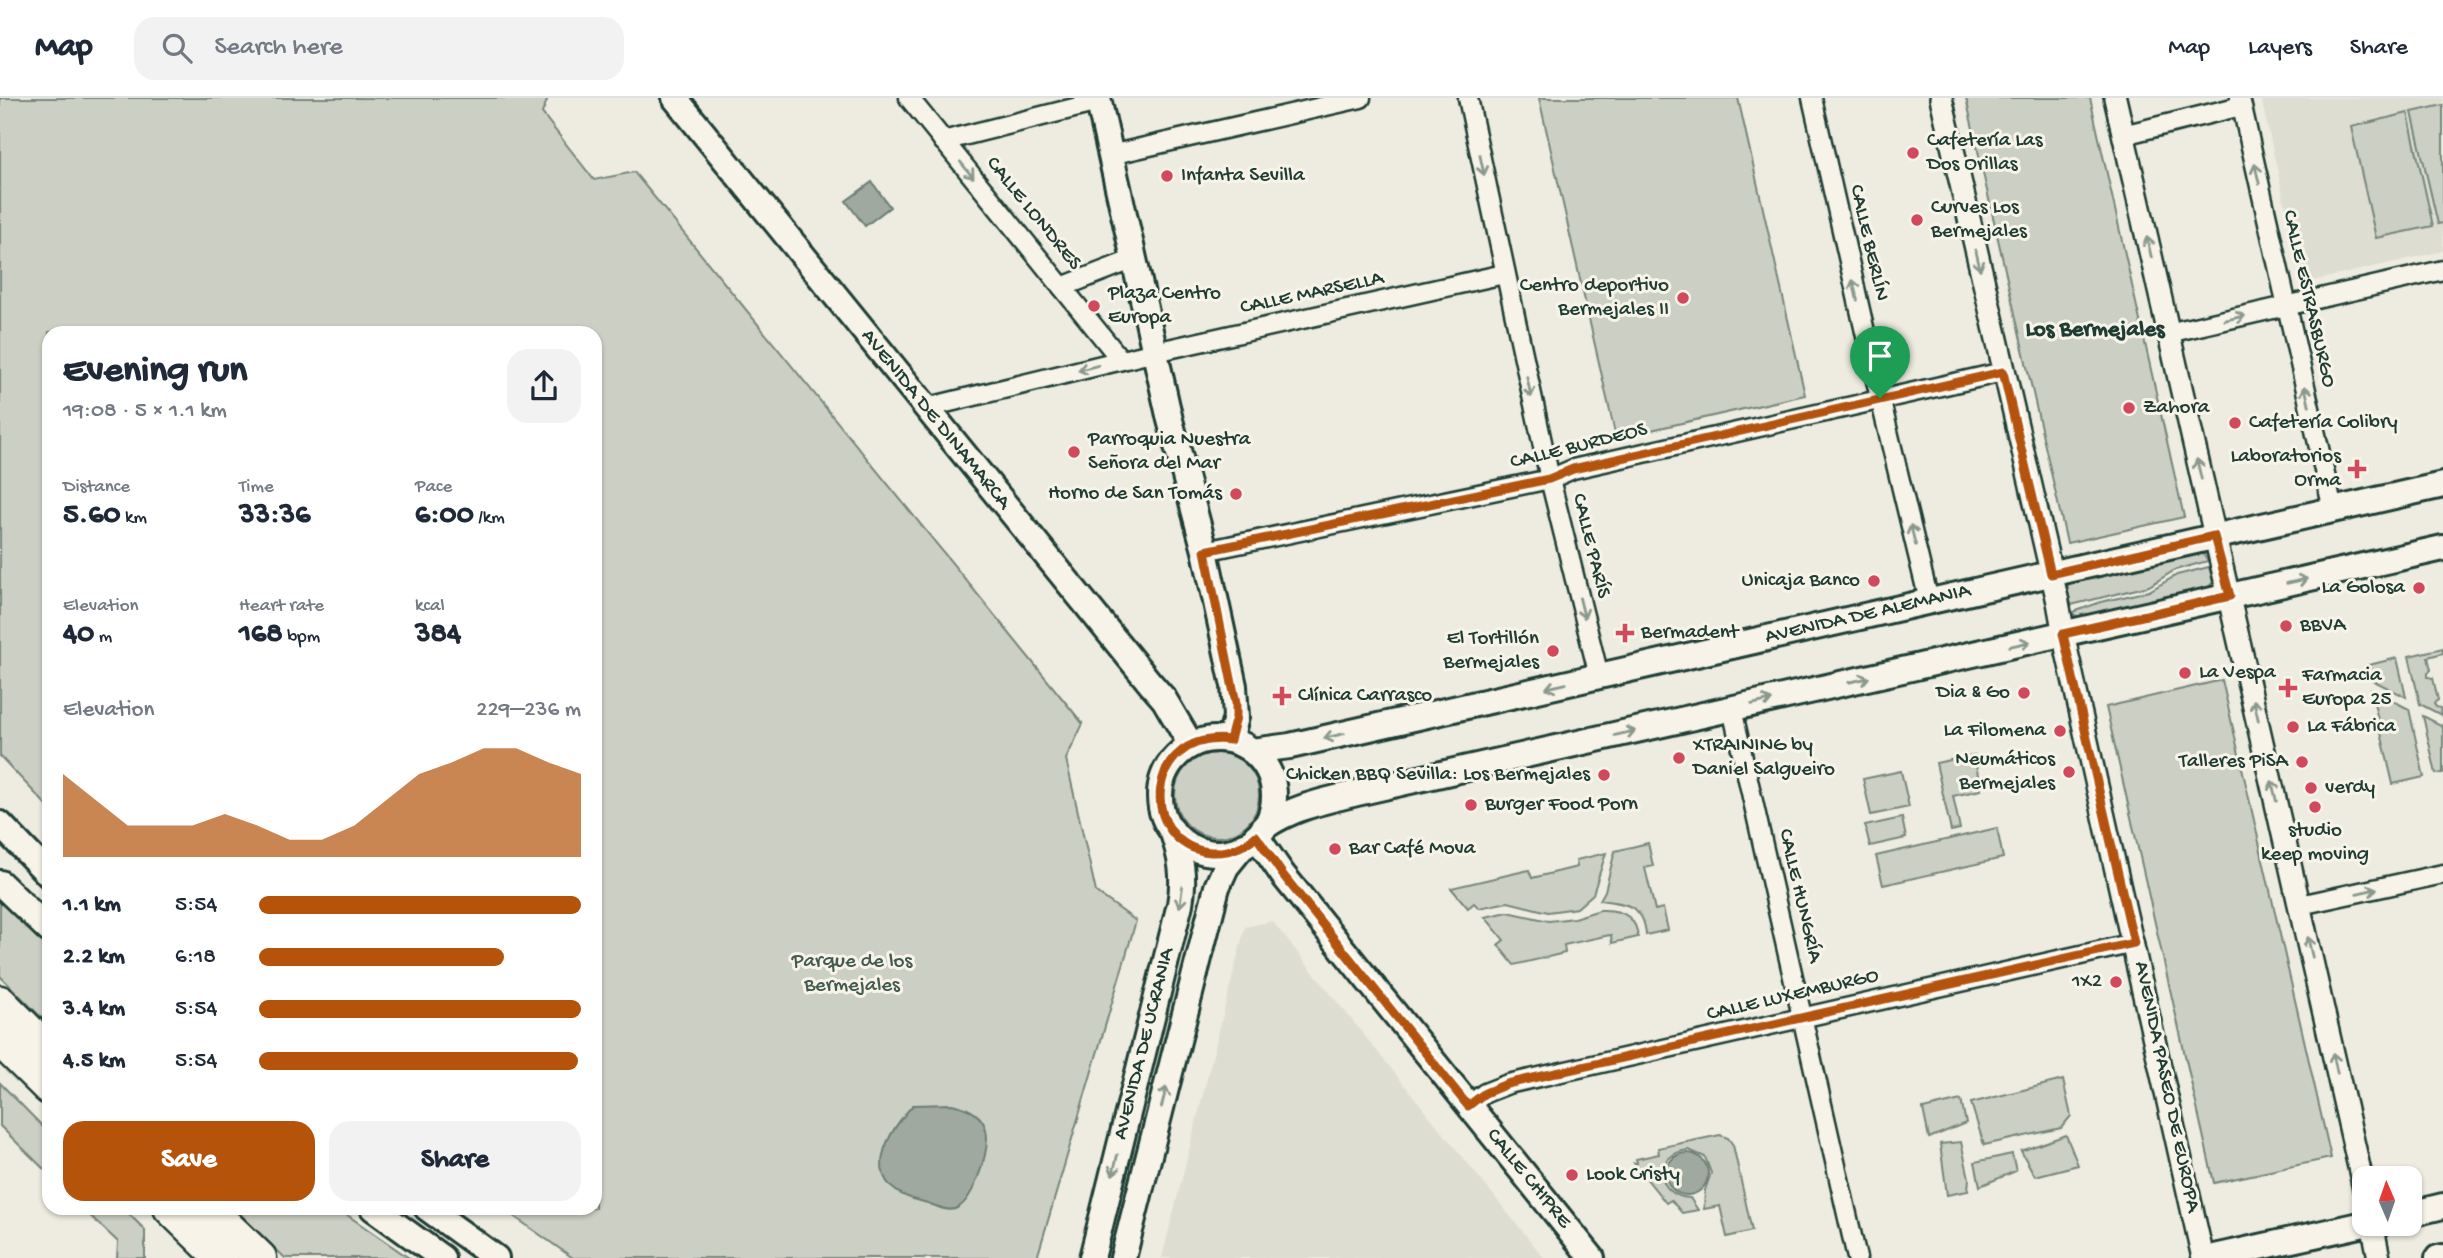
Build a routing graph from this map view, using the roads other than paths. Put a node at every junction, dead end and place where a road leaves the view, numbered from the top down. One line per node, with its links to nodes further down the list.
1 (909, 98): 11 (street, CALLE LONDRES)
2 (1361, 98): 12 (street)
3 (1468, 98): 15 (street, CALLE PARÍS, one-way to 15)
4 (1812, 98): 22 (street, CALLE BERLÍN, one-way to 4)
5 (1941, 98): 21 (street, AVENIDA PASEO DE EUROPA, one-way to 21)
6 (2115, 98): 10 (street)
7 (678, 99): 23 (main road, AVENIDA DE DINAMARCA)
8 (1098, 100): 11 (street); 12 (main road)
9 (2241, 102): 10 (street); 17 (street, CALLE ESTRASBURGO, one-way to 9)
10 (2123, 135): 18 (street, one-way to 10)
11 (943, 141): 16 (street, CALLE LONDRES, one-way to 16)
12 (1111, 155): 13 (main road)
13 (1134, 259): 16 (street); 19 (main road)
14 (2443, 270): 17 (street)
15 (1504, 274): 19 (street, CALLE MARSELLA); 24 (street, CALLE PARÍS, one-way to 24)
16 (1062, 287): 20 (street, CALLE LONDRES)
17 (2286, 306): 18 (street, one-way to 17); 26 (street, CALLE ESTRASBURGO, one-way to 17)
18 (2168, 333): 27 (street, one-way to 18)
19 (1155, 352): 20 (street, CALLE MARSELLA); 29 (main road)
20 (1121, 360): 23 (street, CALLE MARSELLA, one-way to 23)
21 (2003, 372): 22 (street, CALLE BURDEOS); 30 (street, AVENIDA PASEO DE EUROPA)
22 (1880, 398): 24 (street, CALLE BURDEOS); 32 (street, CALLE BERLÍN, one-way to 22)
23 (925, 408): 36 (main road, AVENIDA DE DINAMARCA)
24 (1549, 479): 29 (street, CALLE BURDEOS); 34 (street, CALLE PARÍS, one-way to 34)
25 (2443, 485): 26 (main road, AVENIDA DE ALEMANIA)
26 (2333, 510): 27 (main road, AVENIDA DE ALEMANIA)
27 (2214, 536): 30 (main road, AVENIDA DE ALEMANIA); 31 (street)
28 (2443, 548): 31 (main road, one-way to 28)
29 (1205, 551): 37 (main road)
30 (2051, 574): 32 (main road, AVENIDA DE ALEMANIA); 33 (street, AVENIDA PASEO DE EUROPA)
31 (2230, 596): 33 (main road); 44 (street, one-way to 31)
32 (1929, 601): 34 (main road, AVENIDA DE ALEMANIA)
33 (2063, 634): 35 (main road, one-way to 33); 46 (street, AVENIDA PASEO DE EUROPA)
34 (1599, 676): 37 (main road, AVENIDA DE ALEMANIA, one-way to 37)
35 (1732, 709): 40 (main road, one-way to 35); 48 (street, CALLE HUNGRÍA)
36 (1191, 745): 37 (main road); 39 (main road)
37 (1241, 746): 40 (main road)
38 (0, 824): 41 (main road)
39 (1172, 830): 40 (main road); 67 (main road, AVENIDA DE UCRANIA, one-way to 67)
40 (1255, 836): 52 (main road, CALLE CHIPRE); 68 (main road, AVENIDA DE UCRANIA, one-way to 40)
41 (42, 868)
42 (2443, 874): 44 (street, one-way to 42)
43 (0, 883): 45 (main road)
44 (2300, 905): 53 (street, one-way to 44)
45 (42, 923)
46 (2134, 943): 48 (street, CALLE LUXEMBURGO); 71 (street, AVENIDA PASEO DE EUROPA)
47 (0, 1002): 50 (highway)
48 (1803, 1017): 52 (street, CALLE LUXEMBURGO); 70 (street, CALLE HUNGRÍA)
49 (0, 1040): 51 (highway)
50 (42, 1044)
51 (42, 1081)
52 (1468, 1106): 69 (main road, CALLE CHIPRE)
53 (2359, 1166)
54 (2443, 1206): 55 (main road)
55 (2422, 1211)
56 (177, 1215): 64 (highway)
57 (215, 1215): 62 (highway)
58 (383, 1215): 65 (main road)
59 (437, 1215): 66 (main road)
60 (2352, 1227): 72 (main road)
61 (2373, 1236): 73 (street)
62 (256, 1254)
63 (2443, 1257): 74 (main road)
64 (221, 1258)
65 (442, 1258)
66 (496, 1258)
67 (1092, 1258)
68 (1123, 1258)
69 (1592, 1258)
70 (1857, 1258)
71 (2203, 1258)
72 (2210, 1258)
73 (2379, 1258)
74 (2438, 1258)

